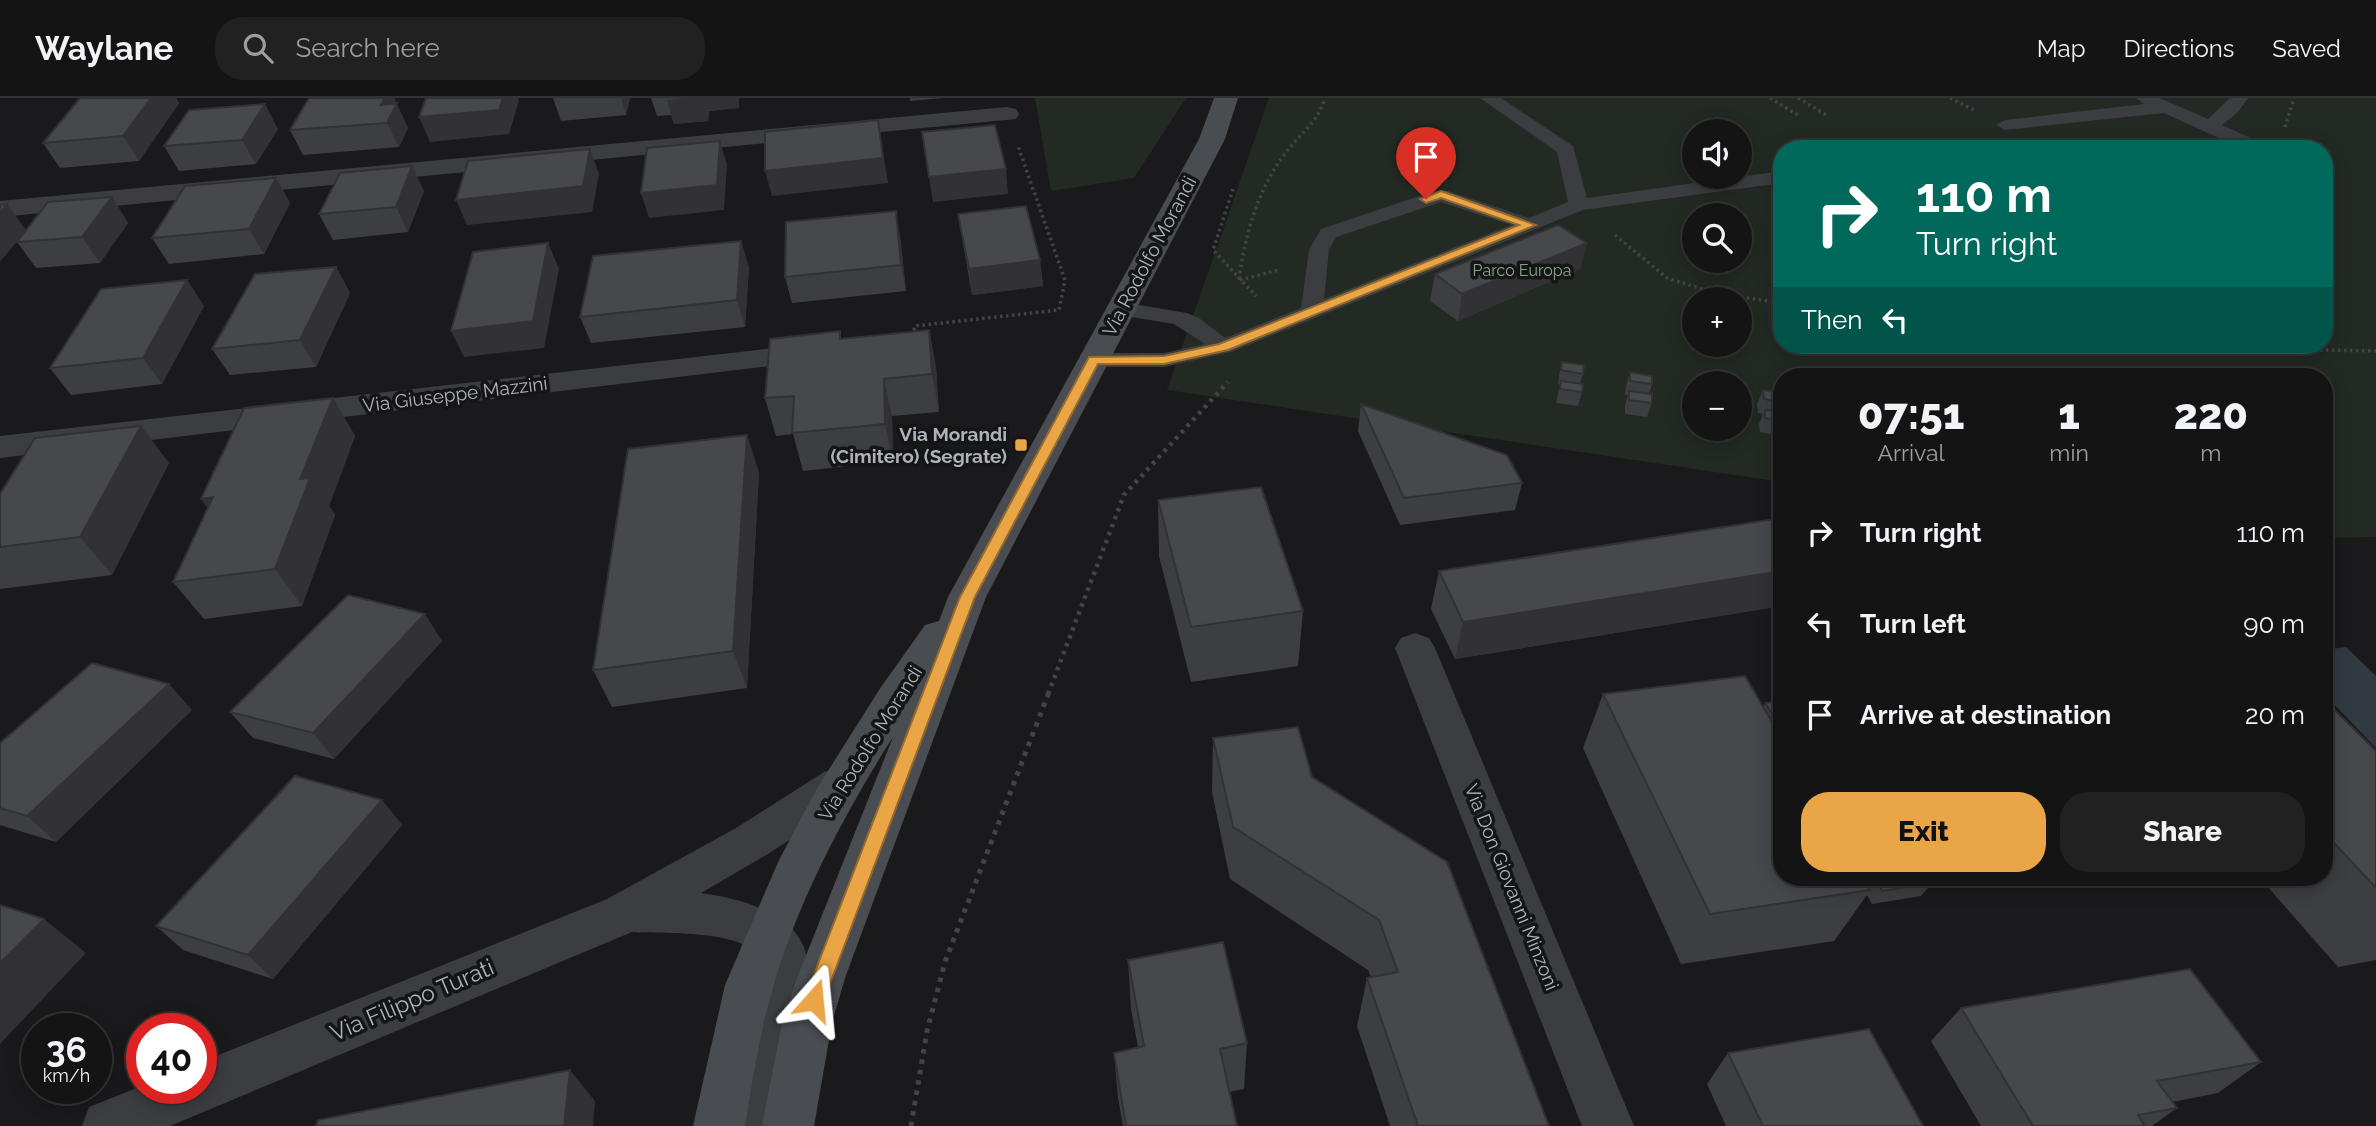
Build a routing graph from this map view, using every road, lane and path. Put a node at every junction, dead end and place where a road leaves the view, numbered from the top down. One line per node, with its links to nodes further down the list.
1 (1226, 98): 22 (street, Via Rodolfo Morandi)
2 (1325, 98): 20 (path)
3 (1489, 98): 17 (lane)
4 (1770, 98): 10 (path)
5 (1798, 98): 11 (path)
6 (2145, 98): 8 (lane)
7 (2239, 98): 13 (lane)
8 (2166, 107): 12 (lane); 13 (lane)
9 (1007, 114): 18 (street); 25 (path)
10 (1798, 115)
11 (1828, 116)
12 (2005, 125)
13 (2209, 127): 14 (lane)
14 (2239, 140)
15 (1773, 178): 17 (lane)
16 (1233, 187): 20 (path)
17 (1579, 205): 19 (lane); 21 (path)
18 (0, 209)
19 (1530, 225): 23 (lane); 23 (lane)
20 (1239, 280): 24 (path)
21 (1773, 302)
22 (1121, 309): 26 (lane); 29 (street, Via Rodolfo Morandi)
23 (1312, 312): 24 (lane)
24 (1287, 323): 26 (lane)
25 (910, 342): 31 (street, Via Giuseppe Mazzini)
26 (1223, 347): 29 (lane)
27 (2333, 350): 28 (path)
28 (2376, 351)
29 (1094, 360): 32 (street, Via Rodolfo Morandi)
30 (1236, 373): 43 (path)
31 (0, 447)
32 (967, 597): 34 (street, Via Rodolfo Morandi); 42 (street, Via Rodolfo Morandi)
33 (1415, 648): 44 (street, Via Don Giovanni Minzoni)
34 (839, 785): 35 (street, Via Filippo Turati); 36 (street, Via Rodolfo Morandi)
35 (624, 914): 36 (street, Via Filippo Turati); 37 (street, Via Filippo Turati)
36 (769, 936): 40 (street, Via Rodolfo Morandi); 41 (street)
37 (217, 1081)
38 (161, 1104): 39 (street, Via Filippo Turati)
39 (108, 1126)
40 (719, 1126)
41 (755, 1126)
42 (788, 1126)
43 (911, 1126)
44 (1608, 1126)

